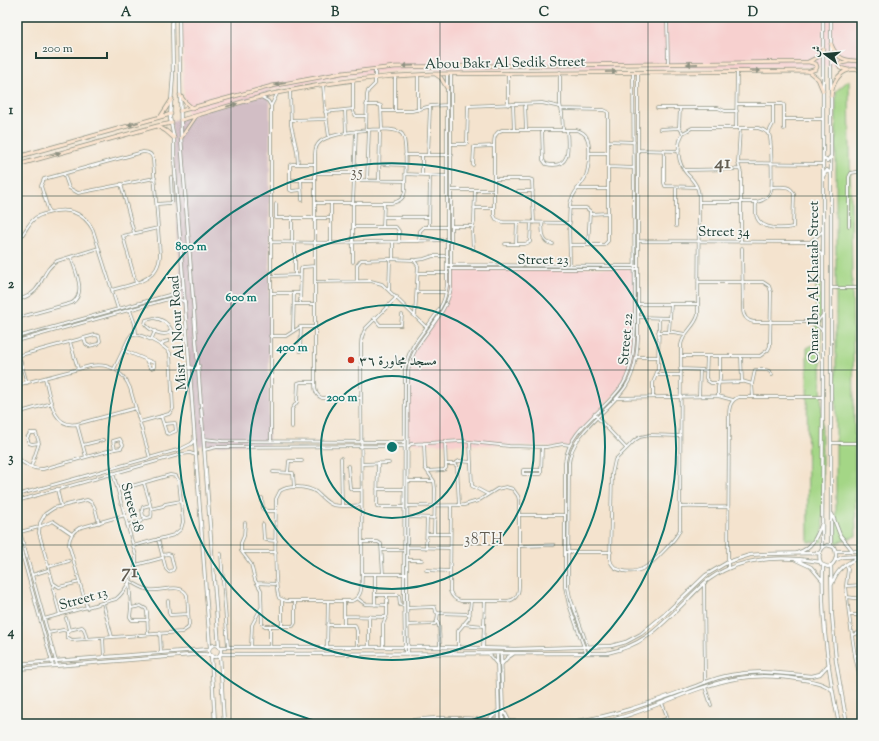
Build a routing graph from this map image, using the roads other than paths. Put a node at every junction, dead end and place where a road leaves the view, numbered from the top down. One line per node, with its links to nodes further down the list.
1 (172, 17): 43 (street, Misr Al Nour Road)
2 (179, 17): 40 (street, Misr Al Nour Road)
3 (667, 17): 13 (street)
4 (823, 17): 7 (street, Omar Ibn Al Khatab Street)
5 (831, 17): 6 (street, Omar Ibn Al Khatab Street)
6 (831, 44): 8 (main road); 41 (street, Omar Ibn Al Khatab Street)
7 (823, 48): 10 (main road); 38 (street, Omar Ibn Al Khatab Street)
8 (849, 61): 9 (main road); 16 (main road)
9 (862, 61)
10 (808, 62): 12 (main road, Abou Bakr Al Sedik Street); 21 (main road)
11 (715, 63): 12 (main road, Abou Bakr Al Sedik Street); 13 (main road, Abou Bakr Al Sedik Street, one-way to 13); 18 (main road)
12 (742, 63): 20 (main road)
13 (668, 64): 14 (main road, Abou Bakr Al Sedik Street)
14 (582, 65): 15 (main road, Abou Bakr Al Sedik Street, one-way to 15); 23 (main road)
15 (375, 69): 31 (street); 44 (main road, Abou Bakr Al Sedik Street, one-way to 44)
16 (848, 70): 17 (main road); 41 (main road)
17 (862, 70)
18 (715, 71): 19 (main road, Abou Bakr Al Sedik Street); 25 (main road, Abou Bakr Al Sedik Street)
19 (737, 71): 20 (main road, Abou Bakr Al Sedik Street); 48 (street)
20 (742, 71): 21 (main road, Abou Bakr Al Sedik Street, one-way to 21)
21 (808, 71): 38 (main road)
22 (560, 72): 23 (main road, Abou Bakr Al Sedik Street); 27 (main road, Abou Bakr Al Sedik Street); 55 (street)
23 (582, 72): 24 (main road, Abou Bakr Al Sedik Street, one-way to 24)
24 (634, 72): 25 (main road, Abou Bakr Al Sedik Street); 100 (street, Street 22)
25 (638, 72): 103 (street, Street 22)
26 (449, 73): 27 (main road, Abou Bakr Al Sedik Street); 29 (main road, Abou Bakr Al Sedik Street); 33 (street); 34 (street)
27 (508, 73): 45 (street)
28 (418, 74): 29 (main road, Abou Bakr Al Sedik Street); 30 (main road, Abou Bakr Al Sedik Street); 61 (street)
29 (435, 74): 36 (main road)
30 (395, 75): 31 (main road, Abou Bakr Al Sedik Street); 64 (street)
31 (376, 76): 32 (main road, Abou Bakr Al Sedik Street); 50 (street)
32 (353, 79): 35 (main road, Abou Bakr Al Sedik Street); 58 (street)
33 (447, 79): 34 (street); 36 (street)
34 (451, 79): 101 (street)
35 (324, 84): 37 (main road, Abou Bakr Al Sedik Street); 66 (street)
36 (447, 88): 51 (street)
37 (290, 90): 39 (main road, Abou Bakr Al Sedik Street); 74 (street)
38 (823, 91): 72 (street, Omar Ibn Al Khatab Street)
39 (278, 92): 42 (main road, Abou Bakr Al Sedik Street); 52 (street)
40 (180, 95): 54 (main road); 62 (street, Misr Al Nour Road)
41 (831, 96): 113 (street, Omar Ibn Al Khatab Street)
42 (260, 97): 52 (street); 59 (main road, Abou Bakr Al Sedik Street, one-way to 42)
43 (172, 99): 67 (street, Misr Al Nour Road); 70 (main road)
44 (212, 102): 54 (main road, Abou Bakr Al Sedik Street); 59 (main road)
45 (508, 104): 46 (street); 101 (street)
46 (513, 104): 47 (street); 85 (street)
47 (525, 104): 55 (street); 86 (street)
48 (737, 104): 49 (street); 65 (street)
49 (773, 104): 71 (street); 94 (street)
50 (366, 105): 63 (street); 69 (street)
51 (447, 105): 53 (street); 111 (street)
52 (271, 106): 206 (street)
53 (430, 106): 61 (street); 110 (street)
54 (192, 108): 62 (main road, Abou Bakr Al Sedik Street)
55 (561, 108): 88 (street); 99 (street)
56 (657, 108): 57 (street)
57 (680, 108): 65 (street); 78 (street)
58 (353, 109): 60 (street); 69 (street)
59 (214, 110): 68 (main road, Abou Bakr Al Sedik Street)
60 (345, 110): 66 (street); 91 (street)
61 (418, 110): 64 (street)
62 (180, 111): 73 (street, Misr Al Nour Road)
63 (382, 111): 64 (street); 84 (street)
64 (395, 111)
65 (737, 111): 79 (street)
66 (326, 112): 75 (street)
67 (171, 114): 70 (main road); 76 (street, Misr Al Nour Road)
68 (196, 115): 73 (main road, Abou Bakr Al Sedik Street); 97 (main road)
69 (366, 116): 83 (street)
70 (160, 117): 93 (main road, one-way to 93)
71 (784, 119): 72 (street); 82 (street)
72 (823, 119): 115 (street, Omar Ibn Al Khatab Street)
73 (181, 120): 97 (street, Misr Al Nour Road)
74 (291, 120): 75 (street); 118 (street)
75 (327, 120): 95 (street)
76 (172, 124): 77 (main road); 96 (street, Misr Al Nour Road)
77 (157, 126): 96 (main road); 98 (main road)
78 (679, 127): 81 (street); 92 (street)
79 (736, 128): 80 (street); 92 (street)
80 (740, 128): 94 (street); 116 (street)
81 (660, 129)
82 (784, 129)
83 (367, 130): 84 (street); 90 (street); 146 (street)
84 (381, 130): 108 (street); 120 (street)
85 (514, 130): 86 (street); 102 (street)
86 (526, 130): 87 (street)
87 (542, 130): 88 (street); 89 (street)
88 (563, 130): 89 (street)
89 (567, 130): 106 (street)
90 (356, 131): 91 (street); 132 (street)
91 (346, 132): 95 (street)
92 (683, 133): 105 (street)
93 (100, 134): 98 (main road); 114 (main road)
94 (768, 134): 117 (street)
95 (329, 137): 119 (street)
96 (174, 138): 162 (street, Misr Al Nour Road)
97 (181, 138): 161 (street, Misr Al Nour Road)
98 (101, 141): 122 (main road, one-way to 98)
99 (608, 142): 100 (street); 107 (street)
100 (634, 142): 126 (street, Street 22)
101 (452, 144): 112 (street)
102 (494, 146): 124 (street); 141 (street)
103 (638, 150): 104 (street); 204 (street, Street 22)
104 (664, 150): 105 (street); 150 (street)
105 (678, 150): 127 (street)
106 (588, 153): 107 (street); 153 (street)
107 (608, 153): 125 (street)
108 (405, 155): 109 (street); 123 (street)
109 (422, 155): 110 (street); 135 (street)
110 (428, 155): 111 (street)
111 (448, 155): 112 (street); 137 (street)
112 (452, 155): 156 (street)
113 (831, 156): 115 (street); 134 (street, Omar Ibn Al Khatab Street)
114 (17, 157)
115 (823, 157): 121 (street, Omar Ibn Al Khatab Street)
116 (738, 163): 117 (street); 128 (street)
117 (771, 163): 121 (street); 151 (street)
118 (298, 164): 119 (street); 142 (street)
119 (315, 164): 130 (street)
120 (379, 164): 123 (street); 147 (street)
121 (823, 164): 139 (street, Omar Ibn Al Khatab Street)
122 (17, 165)
123 (405, 165): 133 (street)
124 (473, 165)
125 (608, 167): 126 (street); 154 (street)
126 (634, 168): 235 (street, Street 22)
127 (684, 170): 128 (street); 152 (street)
128 (740, 170): 165 (street)
129 (862, 171): 194 (street)
130 (315, 173): 132 (street); 144 (street)
131 (64, 174): 140 (street); 149 (street); 178 (street)
132 (354, 174): 145 (street)
133 (405, 174): 135 (street); 148 (street)
134 (831, 174): 139 (street); 252 (street, Omar Ibn Al Khatab Street)
135 (422, 175): 136 (street)
136 (430, 176): 137 (street); 183 (street)
137 (448, 176): 197 (street)
138 (171, 177): 172 (street)
139 (823, 177): 199 (street, Omar Ibn Al Khatab Street)
140 (155, 178): 149 (street); 172 (street)
141 (494, 179): 158 (street); 160 (street)
142 (290, 180): 143 (street); 155 (street)
143 (301, 180): 144 (street); 155 (street)
144 (315, 180): 168 (street)
145 (354, 180): 146 (street); 170 (street)
146 (367, 180): 147 (street)
147 (379, 180): 148 (street)
148 (405, 181): 171 (street)
149 (120, 184): 200 (street)
150 (676, 187): 152 (street); 193 (street)
151 (771, 187): 166 (street); 166 (street)
152 (697, 188): 164 (street)
153 (577, 189): 154 (street); 177 (street)
154 (608, 189): 179 (street)
155 (301, 190): 163 (street)
156 (452, 190): 157 (street); 191 (street)
157 (475, 190): 158 (street); 175 (street)
158 (494, 190): 176 (street)
159 (518, 191): 160 (street)
160 (533, 191): 187 (street)
161 (186, 192): 162 (street); 167 (street, Misr Al Nour Road)
162 (177, 194): 173 (street, Misr Al Nour Road)
163 (302, 200)
164 (699, 202): 165 (street); 205 (street)
165 (741, 202): 166 (street); 213 (street)
166 (756, 202)
167 (186, 203): 173 (street); 317 (street, Misr Al Nour Road)
168 (315, 203): 169 (street); 184 (street)
169 (331, 203): 170 (street); 185 (street)
170 (353, 203): 171 (street); 195 (street)
171 (384, 203): 182 (street)
172 (157, 204): 198 (street)
173 (178, 204): 251 (street, Misr Al Nour Road)
174 (276, 204): 181 (street)
175 (474, 208): 176 (street); 192 (street)
176 (494, 208): 186 (street)
177 (570, 208): 180 (street); 189 (street)
178 (50, 212): 202 (street); 221 (street)
179 (608, 213): 180 (street); 220 (street)
180 (590, 214): 220 (street)
181 (292, 217): 184 (street); 207 (street)
182 (384, 217): 183 (street); 196 (street)
183 (429, 217): 190 (street)
184 (315, 218): 185 (street); 209 (street)
185 (331, 218): 215 (street)
186 (516, 222): 187 (street); 217 (street)
187 (532, 223): 188 (street); 217 (street)
188 (542, 223): 189 (street); 218 (street)
189 (570, 223): 219 (street)
190 (429, 226): 197 (street); 203 (street)
191 (452, 226): 192 (street); 232 (street)
192 (473, 226): 223 (street)
193 (676, 226)
194 (849, 226)
195 (353, 227): 196 (street); 210 (street)
196 (384, 227): 212 (street)
197 (447, 227): 201 (street)
198 (158, 228): 200 (street); 250 (street)
199 (823, 230): 214 (street); 226 (street, Omar Ibn Al Khatab Street)
200 (134, 233): 250 (street)
201 (448, 240): 203 (street); 224 (street)
202 (17, 241)
203 (419, 241): 212 (street)
204 (638, 241): 205 (street, Street 34); 236 (street, Street 22)
205 (698, 241): 213 (street, Street 34); 248 (street)
206 (271, 242): 207 (street); 245 (street)
207 (292, 242): 208 (street)
208 (295, 242): 209 (street); 243 (street)
209 (315, 242): 215 (street); 234 (street)
210 (353, 242): 211 (street); 215 (street); 230 (street)
211 (393, 242): 212 (street); 228 (street)
212 (399, 242)
213 (741, 242): 214 (street, Street 34)
214 (810, 242): 226 (street)
215 (331, 243)
216 (505, 244): 217 (street)
217 (516, 244)
218 (553, 244)
219 (570, 245): 220 (street); 233 (street)
220 (588, 245)
221 (99, 248): 225 (street); 254 (street)
222 (742, 248): 249 (street)
223 (473, 249)
224 (448, 256): 229 (street); 231 (street)
225 (71, 257): 263 (street); 279 (street)
226 (823, 257): 277 (street, Omar Ibn Al Khatab Street)
227 (390, 259): 228 (street); 246 (street); 255 (street)
228 (393, 259): 229 (street)
229 (414, 260): 241 (street)
230 (353, 262)
231 (448, 265): 232 (street, Street 23); 237 (street)
232 (452, 265): 233 (street, Street 23); 238 (street)
233 (570, 265): 235 (street, Street 23)
234 (315, 266): 244 (street); 247 (street)
235 (634, 266): 236 (street, Street 23); 240 (street, Street 22)
236 (638, 266): 239 (street, Street 22)
237 (448, 269): 238 (street, Street 23); 242 (street)
238 (452, 269): 240 (street, Street 23); 291 (street)
239 (638, 269): 240 (street, Street 23); 270 (street, Street 22)
240 (634, 270): 269 (street, Street 22)
241 (418, 273): 242 (street); 256 (street)
242 (448, 273): 257 (street)
243 (295, 275): 244 (street); 245 (street)
244 (300, 275): 260 (street)
245 (271, 276): 258 (street)
246 (357, 281): 247 (street); 255 (street)
247 (315, 282): 268 (street)
248 (698, 282): 249 (street); 272 (street)
249 (742, 282): 285 (street); 285 (street)
250 (136, 284): 254 (street)
251 (183, 285): 262 (street); 265 (street, Misr Al Nour Road)
252 (831, 288): 253 (street); 368 (street, Omar Ibn Al Khatab Street)
253 (862, 288)
254 (112, 290): 273 (street)
255 (389, 290): 261 (street)
256 (417, 292): 257 (street); 276 (street)
257 (446, 292): 289 (street)
258 (271, 294): 259 (street); 298 (street)
259 (294, 294): 260 (street); 266 (street)
260 (300, 294): 267 (street)
261 (397, 297): 276 (street); 281 (street)
262 (160, 298): 264 (street); 273 (street)
263 (17, 300)
264 (161, 302): 265 (street); 274 (street)
265 (185, 302): 316 (street, Misr Al Nour Road)
266 (294, 304): 267 (street); 290 (street)
267 (300, 304): 268 (street)
268 (315, 304): 288 (street)
269 (634, 304): 270 (street); 347 (street, Street 22)
270 (638, 304): 271 (street); 278 (street, Street 22)
271 (671, 304): 272 (street); 283 (street)
272 (698, 304): 297 (street)
273 (118, 309): 280 (street)
274 (130, 310): 284 (street); 296 (street)
275 (402, 315): 281 (street)
276 (415, 315): 289 (street)
277 (823, 315): 286 (street); 295 (street, Omar Ibn Al Khatab Street)
278 (638, 317): 282 (street); 313 (street, Street 22)
279 (17, 318)
280 (84, 318): 284 (street); 299 (street)
281 (374, 318): 341 (street)
282 (659, 318): 283 (street); 293 (street)
283 (670, 318): 294 (street)
284 (85, 322): 302 (street)
285 (771, 322): 286 (street); 312 (street)
286 (813, 322): 295 (street)
287 (301, 327): 288 (street); 290 (street); 307 (street)
288 (315, 327): 329 (street)
289 (426, 327): 291 (street); 364 (street)
290 (293, 330): 298 (street)
291 (429, 330): 364 (street)
292 (155, 331): 292 (street); 301 (street)
293 (658, 332): 294 (street); 314 (street)
294 (669, 332): 297 (street)
295 (823, 332): 340 (street, Omar Ibn Al Khatab Street)
296 (136, 334): 301 (street); 306 (street)
297 (685, 334): 309 (street)
298 (270, 336): 359 (street)
299 (17, 337)
300 (84, 338): 300 (street); 304 (street)
301 (151, 340): 305 (street)
302 (17, 341)
303 (168, 341): 305 (street)
304 (70, 342): 308 (street); 319 (street)
305 (161, 345): 348 (street)
306 (123, 350): 315 (street); 318 (street)
307 (300, 351)
308 (18, 356): 331 (street)
309 (681, 356): 310 (street); 320 (street)
310 (707, 356): 311 (street); 322 (street)
311 (720, 356): 312 (street); 332 (street)
312 (741, 356): 330 (street)
313 (636, 357): 314 (street); 342 (street, Street 22)
314 (658, 357): 323 (street)
315 (146, 360): 315 (street)
316 (190, 366): 317 (street); 328 (street, Misr Al Nour Road)
317 (199, 366): 326 (street, Misr Al Nour Road)
318 (114, 368): 319 (street); 345 (street)
319 (78, 369): 327 (street)
320 (680, 369): 321 (street); 324 (street)
321 (700, 370): 322 (street); 336 (street)
322 (706, 370): 332 (street)
323 (656, 375): 324 (street); 339 (street)
324 (680, 375): 335 (street)
325 (772, 375): 333 (street)
326 (199, 377): 328 (street); 356 (street, Misr Al Nour Road)
327 (45, 378): 331 (street); 344 (street)
328 (191, 378): 355 (street, Misr Al Nour Road)
329 (315, 382): 341 (street); 353 (street)
330 (743, 382): 332 (street); 333 (street)
331 (27, 383): 334 (street)
332 (719, 383): 337 (street)
333 (752, 384): 338 (street)
334 (17, 386)
335 (680, 396): 336 (street); 339 (street); 354 (street)
336 (699, 396): 337 (street)
337 (718, 396): 343 (street)
338 (753, 396): 340 (street); 343 (street)
339 (653, 397): 342 (street)
340 (823, 397): 400 (street, Omar Ibn Al Khatab Street)
341 (361, 398): 362 (street)
342 (617, 398): 349 (street, Street 22)
343 (733, 400): 433 (street)
344 (52, 403): 346 (street); 351 (street)
345 (136, 408): 350 (street); 351 (street)
346 (17, 413)
347 (594, 414): 349 (street); 372 (street, Street 22)
348 (161, 416): 350 (street); 352 (street)
349 (598, 418): 380 (street); 441 (street, Street 22)
350 (140, 422): 386 (street)
351 (77, 424): 371 (street)
352 (164, 424): 352 (street)
353 (292, 426)
354 (680, 436): 380 (street); 432 (street)
355 (195, 439): 383 (street, Misr Al Nour Road); 386 (street)
356 (204, 439): 358 (street); 382 (street, Misr Al Nour Road)
357 (103, 440): 371 (street)
358 (217, 441): 359 (street); 377 (street)
359 (271, 441): 360 (street)
360 (320, 441): 361 (street); 378 (street)
361 (328, 441): 362 (street); 373 (street)
362 (361, 441): 364 (street); 374 (street)
363 (445, 441): 365 (street); 367 (street); 394 (street)
364 (406, 442): 370 (street); 375 (street); 379 (street)
365 (470, 442): 376 (street); 389 (street)
366 (39, 443): 366 (street); 397 (street)
367 (424, 443): 370 (street); 402 (street)
368 (831, 443): 369 (street); 399 (street, Omar Ibn Al Khatab Street)
369 (862, 443)
370 (411, 444): 379 (street)
371 (83, 445): 385 (street)
372 (570, 445): 376 (street); 440 (street, Street 22)
373 (329, 446): 374 (street); 378 (street)
374 (361, 446): 375 (street); 393 (street)
375 (404, 446): 379 (street); 414 (street)
376 (542, 446): 401 (street)
377 (217, 447): 378 (street); 382 (street)
378 (320, 447)
379 (408, 447): 408 (street)
380 (626, 448): 481 (street)
381 (115, 449): 381 (street); 385 (street)
382 (204, 450): 430 (street, Misr Al Nour Road)
383 (196, 455): 398 (street); 436 (street, Misr Al Nour Road)
384 (17, 457): 397 (street)
385 (86, 457): 397 (street)
386 (150, 458): 390 (street)
387 (341, 458): 424 (street)
388 (302, 461): 404 (street)
389 (471, 462): 395 (street); 417 (street)
390 (129, 463): 398 (street); 405 (street)
391 (378, 463): 392 (street); 393 (street); 413 (street)
392 (389, 463)
393 (361, 464): 416 (street)
394 (446, 464): 395 (street); 402 (street)
395 (454, 464): 429 (street)
396 (348, 466): 416 (street)
397 (31, 467)
398 (131, 468): 406 (street)
399 (831, 468): 400 (street); 434 (street, Omar Ibn Al Khatab Street)
400 (825, 469): 448 (street, Omar Ibn Al Khatab Street)
401 (541, 470): 401 (street)
402 (426, 471): 409 (street)
403 (273, 472): 404 (street)
404 (288, 472): 411 (street)
405 (95, 473): 407 (street); 418 (street)
406 (113, 473): 407 (street); 415 (street, Street 18)
407 (96, 477): 412 (street)
408 (408, 481): 409 (street); 426 (street)
409 (434, 482): 427 (street)
410 (144, 483): 415 (street); 421 (street); 422 (street)
411 (294, 488): 424 (street); 437 (street)
412 (57, 489): 420 (street); 423 (street)
413 (377, 489): 414 (street); 431 (street)
414 (404, 489): 431 (street)
415 (118, 490): 438 (street, Street 18)
416 (361, 490): 425 (street)
417 (487, 494): 429 (street); 439 (street)
418 (17, 495)
419 (262, 498): 437 (street)
420 (17, 501)
421 (181, 502): 435 (street); 461 (street)
422 (150, 504): 435 (street); 444 (street)
423 (61, 506): 450 (street); 454 (street)
424 (342, 506): 425 (street)
425 (361, 506): 463 (street)
426 (408, 506): 427 (street); 431 (street); 443 (street)
427 (435, 506): 428 (street); 447 (street)
428 (451, 506): 429 (street); 459 (street)
429 (459, 506)
430 (208, 507): 436 (street); 442 (street, Misr Al Nour Road)
431 (404, 507): 473 (street)
432 (680, 507): 433 (street); 481 (street)
433 (728, 507): 494 (street)
434 (831, 508): 465 (street, Omar Ibn Al Khatab Street); 475 (street)
435 (151, 509): 444 (street)
436 (200, 509): 445 (street, Misr Al Nour Road)
437 (276, 512): 462 (street)
438 (125, 515): 450 (street); 453 (street, Street 18)
439 (520, 515): 440 (street); 467 (street)
440 (565, 515): 441 (street); 479 (street, Street 22)
441 (569, 515): 480 (street, Street 22)
442 (209, 516): 445 (street); 572 (street, Misr Al Nour Road)
443 (408, 517): 446 (street); 468 (street)
444 (145, 518): 453 (street)
445 (201, 518): 575 (street, Misr Al Nour Road)
446 (427, 518): 447 (street); 457 (street)
447 (435, 518): 458 (street)
448 (823, 520): 471 (street, Omar Ibn Al Khatab Street); 484 (street)
449 (17, 521): 455 (street)
450 (99, 523): 456 (street)
451 (245, 523): 477 (street)
452 (263, 524): 462 (street)
453 (127, 525): 466 (street, Street 18)
454 (39, 527): 455 (street); 456 (street); 500 (street)
455 (20, 532): 510 (street)
456 (72, 534): 489 (street)
457 (426, 534): 458 (street); 469 (street)
458 (434, 534): 459 (street)
459 (450, 534): 470 (street)
460 (17, 536): 604 (street)
461 (158, 539): 466 (street); 485 (street)
462 (276, 541): 478 (street)
463 (362, 542): 472 (street); 505 (street)
464 (554, 545): 467 (street)
465 (831, 545): 471 (street); 474 (street)
466 (133, 546): 497 (street)
467 (520, 546): 532 (street)
468 (407, 547): 469 (street); 490 (street)
469 (426, 548): 470 (street)
470 (450, 548): 503 (street)
471 (822, 548): 482 (street)
472 (382, 550): 473 (street); 507 (street)
473 (404, 550): 508 (street)
474 (836, 551): 475 (street); 492 (street)
475 (853, 551): 476 (street)
476 (862, 551)
477 (242, 552): 478 (street); 514 (street)
478 (276, 552): 515 (street)
479 (564, 552): 480 (street); 585 (street, Street 22)
480 (569, 552): 481 (street); 586 (street, Street 22)
481 (610, 552)
482 (819, 553): 484 (street); 495 (street)
483 (221, 554): 576 (street)
484 (789, 554): 486 (street)
485 (162, 556): 485 (street); 497 (street)
486 (750, 556): 493 (street); 494 (street)
487 (861, 557): 492 (street); 496 (street)
488 (794, 559): 493 (street); 495 (street); 512 (street)
489 (74, 560): 500 (street); 513 (street)
490 (407, 560): 491 (street); 509 (street)
491 (422, 560)
492 (835, 560): 499 (street)
493 (751, 561): 501 (street)
494 (728, 562): 501 (street); 586 (street)
495 (820, 562): 498 (street)
496 (845, 564): 519 (street); 520 (street)
497 (136, 565): 511 (street, Street 13)
498 (823, 566): 499 (street); 512 (street)
499 (831, 566): 520 (street)
500 (48, 568): 510 (street); 517 (street)
501 (728, 568): 516 (street)
502 (426, 570): 503 (street)
503 (450, 571): 531 (street)
504 (862, 571): 518 (street)
505 (362, 574): 506 (street); 524 (street)
506 (375, 574): 507 (street); 521 (street)
507 (383, 574): 508 (street)
508 (404, 574): 509 (street); 536 (street)
509 (408, 574): 540 (street)
510 (32, 575): 552 (street)
511 (129, 580): 533 (street, Street 13); 539 (street); 543 (street)
512 (823, 581): 607 (street)
513 (80, 582): 517 (street); 538 (street)
514 (257, 583): 515 (street); 537 (street)
515 (276, 584): 526 (street)
516 (704, 584): 591 (street); 614 (street)
517 (54, 585): 546 (street)
518 (861, 585): 519 (street)
519 (846, 586): 523 (street)
520 (832, 587): 650 (street)
521 (375, 595): 522 (street); 534 (street)
522 (387, 595): 535 (street); 536 (street)
523 (847, 597): 525 (street); 547 (street)
524 (357, 598): 530 (street); 534 (street)
525 (862, 599)
526 (282, 600): 528 (street); 561 (street)
527 (168, 601): 543 (street)
528 (295, 601): 529 (street); 561 (street)
529 (328, 601): 530 (street); 555 (street)
530 (344, 601): 549 (street)
531 (471, 601): 532 (street); 545 (street)
532 (485, 601): 562 (street)
533 (103, 603): 538 (street, Street 13); 569 (street)
534 (375, 605): 535 (street)
535 (387, 605): 551 (street)
536 (404, 606): 573 (street)
537 (262, 607): 560 (street); 577 (street)
538 (87, 608): 542 (street, Street 13)
539 (131, 608): 553 (street); 553 (street)
540 (408, 608): 544 (street); 559 (street)
541 (17, 609): 558 (street)
542 (65, 614): 546 (street, Street 13); 563 (street)
543 (188, 614): 566 (street)
544 (438, 614): 545 (street); 554 (street)
545 (470, 614): 557 (street)
546 (60, 615): 552 (street, Street 13)
547 (849, 615): 548 (street); 568 (street)
548 (862, 615)
549 (344, 616): 550 (street); 556 (street)
550 (369, 616): 551 (street); 581 (street)
551 (386, 617): 582 (street)
552 (44, 619): 565 (street)
553 (148, 620): 567 (street)
554 (437, 622): 559 (street); 574 (street)
555 (328, 624): 556 (street); 579 (street)
556 (344, 624): 580 (street)
557 (463, 624): 562 (street); 583 (street)
558 (17, 625)
559 (408, 625): 573 (street)
560 (270, 626): 561 (street); 578 (street)
561 (282, 626)
562 (484, 626): 584 (street)
563 (68, 630): 565 (street); 571 (street); 571 (street)
564 (862, 632): 568 (street)
565 (48, 633): 603 (street)
566 (160, 633): 567 (street); 588 (street)
567 (148, 634): 569 (street)
568 (852, 636): 601 (street)
569 (112, 637): 570 (street)
570 (103, 638): 571 (street); 602 (street)
571 (87, 639)
572 (219, 647): 575 (street); 576 (street); 594 (street)
573 (407, 647): 574 (street); 582 (street); 589 (street)
574 (440, 647): 583 (street)
575 (210, 648): 587 (street); 600 (street)
576 (227, 648): 577 (street); 595 (street)
577 (251, 648): 578 (street)
578 (270, 648): 579 (street)
579 (327, 648): 580 (street)
580 (358, 648): 581 (street)
581 (369, 648): 582 (street)
582 (383, 648)
583 (458, 648): 584 (street)
584 (483, 648): 585 (street)
585 (584, 648): 586 (street); 590 (street, Street 22)
586 (588, 648): 591 (street, Street 22)
587 (203, 650): 588 (street); 593 (street)
588 (162, 653): 602 (street)
589 (407, 653): 595 (street); 596 (street)
590 (586, 653): 591 (street); 599 (street)
591 (590, 653)
592 (862, 653): 601 (street)
593 (203, 654): 600 (street); 608 (street)
594 (220, 654): 595 (street); 600 (street); 639 (street)
595 (225, 654)
596 (489, 654): 597 (street); 609 (street)
597 (497, 654): 598 (street); 609 (street)
598 (501, 654): 599 (street); 606 (street)
599 (514, 654): 606 (street)
600 (210, 655): 638 (street)
601 (855, 656): 615 (street)
602 (104, 658): 603 (street)
603 (56, 661): 604 (street); 608 (street)
604 (52, 662): 605 (street); 610 (street)
605 (17, 664)
606 (502, 664): 623 (street)
607 (829, 664): 612 (street); 617 (street)
608 (57, 665): 610 (street)
609 (498, 665): 624 (street)
610 (53, 666): 611 (street)
611 (17, 669)
612 (740, 673): 613 (street); 614 (street)
613 (741, 678): 616 (street); 617 (street)
614 (705, 683): 619 (street)
615 (861, 683): 618 (street)
616 (705, 687): 620 (street); 621 (street)
617 (832, 690): 649 (street)
618 (862, 700)
619 (648, 703): 622 (street); 635 (street)
620 (662, 703): 622 (street); 628 (street)
621 (711, 705)
622 (650, 708): 625 (street)
623 (503, 709): 631 (street); 632 (street)
624 (498, 710): 627 (street); 630 (street)
625 (618, 718): 633 (street); 646 (street)
626 (422, 719): 627 (street); 629 (street); 642 (street)
627 (490, 719): 630 (street)
628 (666, 719): 647 (street); 648 (street)
629 (417, 720): 640 (street); 641 (street)
630 (499, 720): 631 (street)
631 (503, 720): 632 (street)
632 (510, 721): 637 (street)
633 (607, 721): 644 (street); 645 (street)
634 (862, 721): 651 (street)
635 (577, 722): 637 (street)
636 (474, 723): 642 (street); 643 (street)
637 (570, 723)
638 (215, 724)
639 (224, 724)
640 (393, 724)
641 (419, 724)
642 (423, 724)
643 (491, 724)
644 (594, 724)
645 (612, 724)
646 (617, 724)
647 (653, 724)
648 (667, 724)
649 (839, 724)
650 (847, 724)
651 (853, 724)

